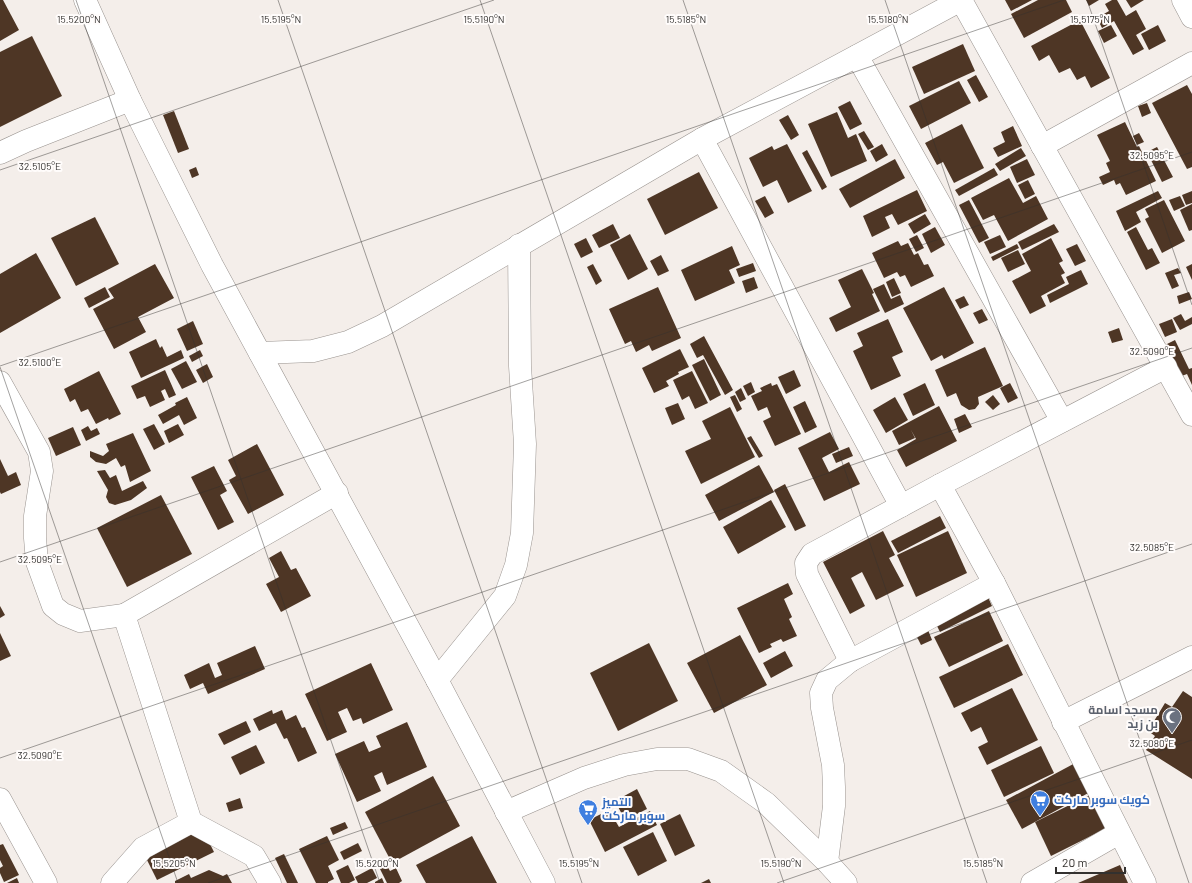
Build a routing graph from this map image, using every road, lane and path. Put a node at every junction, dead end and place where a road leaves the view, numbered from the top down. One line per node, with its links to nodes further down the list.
1 (85, 0): 7 (street)
2 (961, 0): 5 (street); 9 (street)
3 (1183, 0): 4 (street)
4 (1192, 17)
5 (857, 56): 8 (street); 16 (street)
6 (1192, 62): 9 (street)
7 (130, 100): 10 (street); 12 (street)
8 (702, 139): 11 (street); 19 (street)
9 (1042, 146): 13 (street)
10 (0, 153)
11 (518, 245): 12 (street); 24 (street)
12 (260, 353): 18 (street)
13 (1166, 367): 15 (street); 16 (street)
14 (0, 382): 21 (street)
15 (1192, 415)
16 (1062, 421): 17 (street)
17 (940, 485): 19 (street); 20 (street)
18 (337, 493): 21 (street); 24 (street)
19 (901, 506): 23 (street)
20 (994, 583): 23 (street); 25 (street)
21 (124, 615): 28 (street)
22 (1192, 657): 25 (street)
23 (850, 661): 30 (street)
24 (437, 680): 27 (street)
25 (1063, 722): 29 (street)
26 (0, 799): 31 (street)
27 (506, 812): 30 (street); 34 (street)
28 (191, 822): 32 (street); 33 (street)
29 (1119, 834): 36 (street); 37 (street)
30 (827, 862): 35 (street)
31 (46, 883)
32 (112, 883)
33 (270, 883)
34 (544, 883)
35 (846, 883)
36 (1032, 883)
37 (1145, 883)

